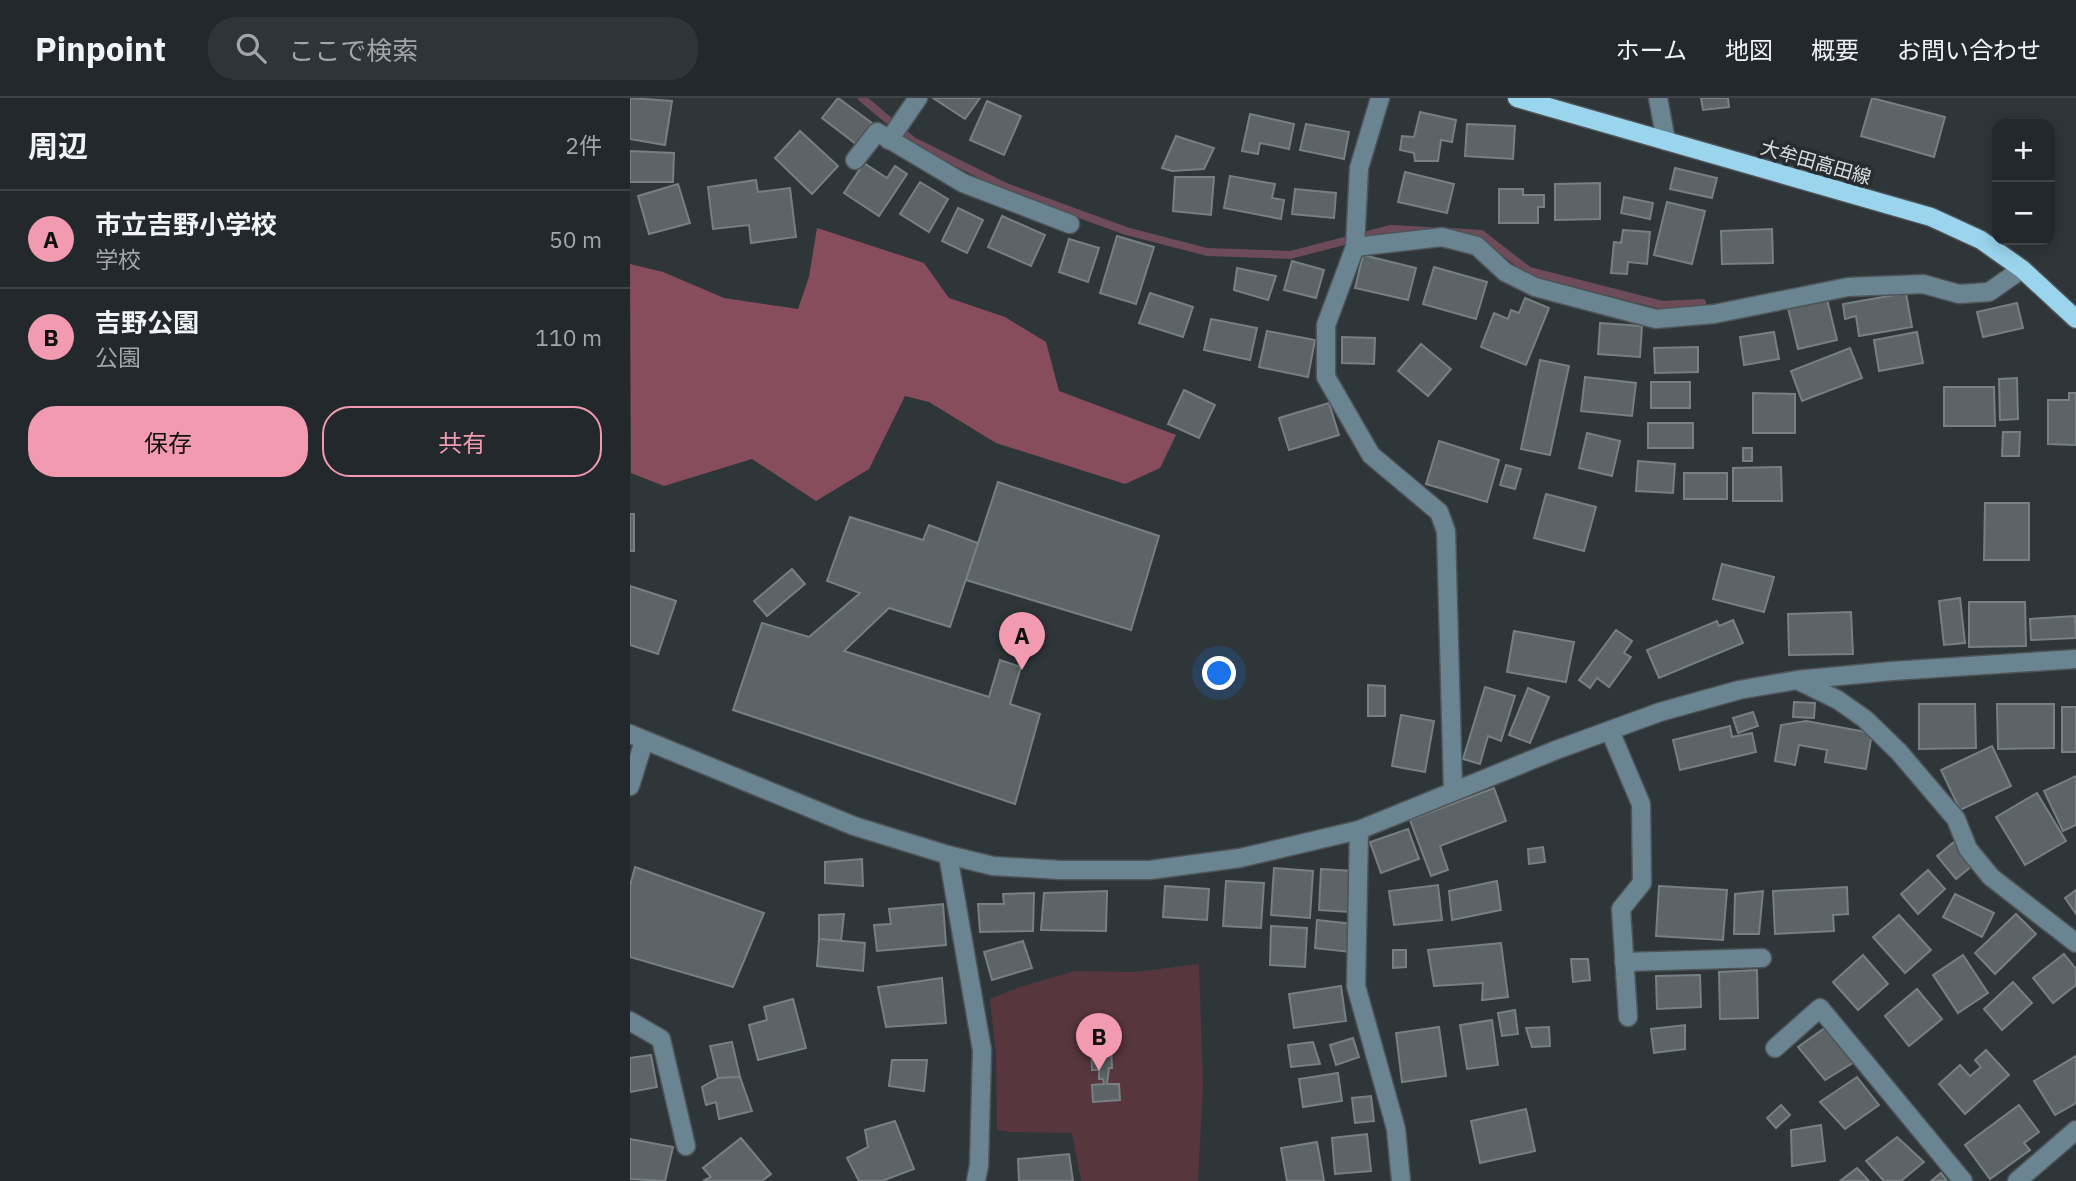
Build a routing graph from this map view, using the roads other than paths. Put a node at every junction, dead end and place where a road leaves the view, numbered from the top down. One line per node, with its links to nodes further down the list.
1 (918, 98): 5 (street)
2 (1380, 98): 9 (street)
3 (1517, 98): 6 (main road, 大牟田高田線)
4 (1658, 98): 6 (street)
5 (895, 132): 7 (street); 8 (street)
6 (1666, 141): 10 (main road, 大牟田高田線)
7 (855, 160)
8 (1070, 223)
9 (1355, 238): 10 (street); 17 (street)
10 (2022, 269): 11 (main road, 大牟田高田線)
11 (2076, 319)
12 (2076, 659): 13 (street)
13 (1797, 680): 14 (street); 20 (street)
14 (1610, 731): 17 (street); 22 (street)
15 (637, 738): 16 (street); 19 (street)
16 (630, 786)
17 (1453, 790): 18 (street)
18 (1359, 830): 19 (street); 29 (street)
19 (948, 855): 28 (street)
20 (2076, 943)
21 (1762, 958): 22 (street)
22 (1624, 962): 23 (street)
23 (1628, 1017)
24 (630, 1021): 27 (street)
25 (1775, 1048): 30 (street)
26 (2076, 1130): 31 (street)
27 (686, 1146)
28 (976, 1181)
29 (1401, 1181)
30 (1963, 1181)
31 (2017, 1181)

